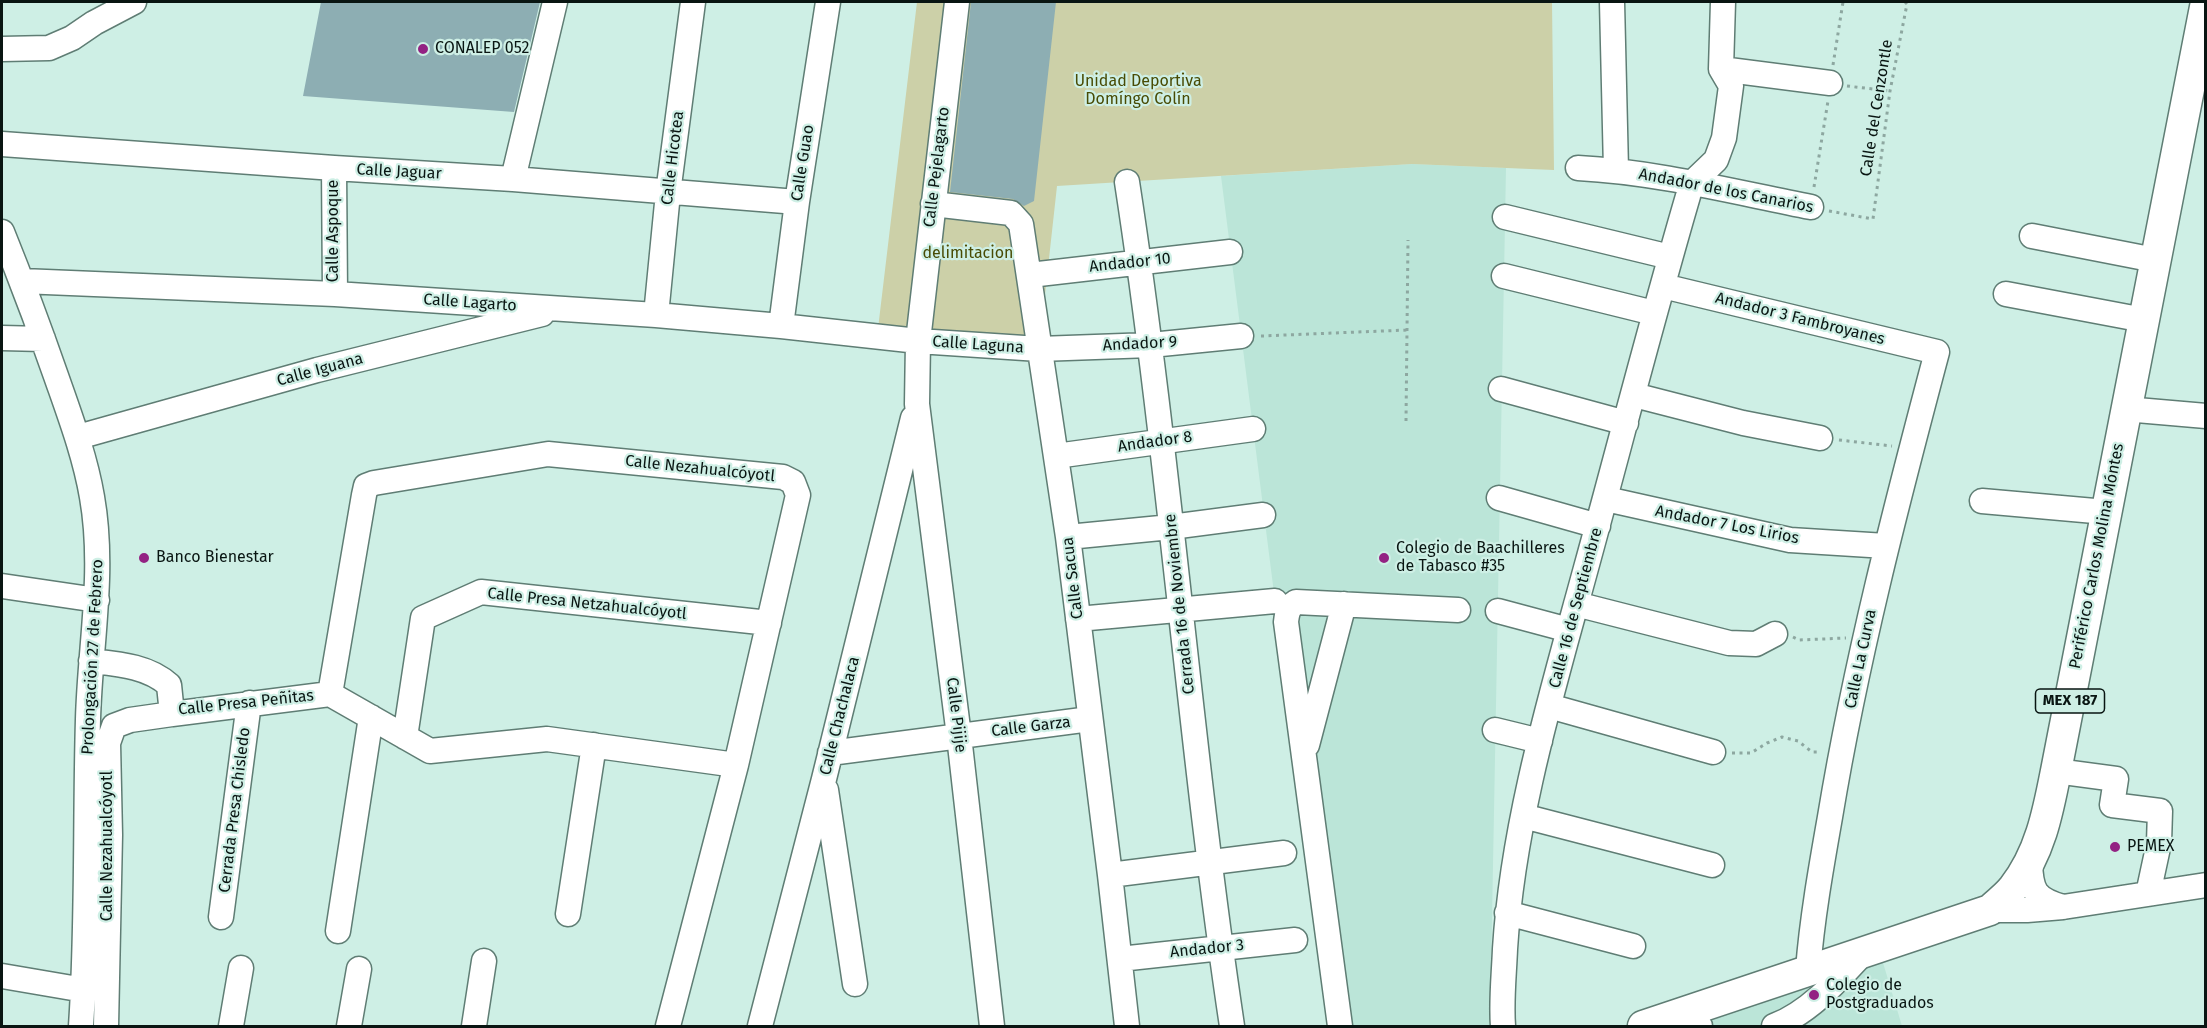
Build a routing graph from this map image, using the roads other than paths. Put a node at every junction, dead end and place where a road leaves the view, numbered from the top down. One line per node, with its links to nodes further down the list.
1 (134, 2): 9 (street)
2 (555, 2): 16 (street)
3 (693, 2): 19 (street, Calle Hicotea)
4 (828, 2): 20 (street, Calle Guao)
5 (957, 2): 21 (street, Calle Pejelagarto)
6 (1612, 2): 15 (street)
7 (1723, 2): 10 (street)
8 (2205, 2): 28 (main road, Periférico Carlos Molina Móntes / MEX 187)
9 (2, 49)
10 (1721, 69): 11 (street); 18 (street)
11 (1830, 83)
12 (2, 144): 13 (street, Calle Jaguar)
13 (334, 168): 16 (street, Calle Jaguar); 34 (street, Calle Aspoque)
14 (1578, 168): 15 (street, Andador de los Canarios)
15 (1616, 170): 18 (street, Andador de los Canarios)
16 (513, 179): 19 (street, Calle Jaguar)
17 (1127, 182): 29 (street, Cerrada 16 de Noviembre)
18 (1690, 190): 22 (street, Andador de los Canarios); 27 (street, Calle 16 de Septiembre)
19 (668, 193): 20 (street, Calle Jaguar); 38 (street, Calle Hicotea)
20 (797, 202): 40 (street, Calle Guao)
21 (933, 204): 30 (street, Calle Sacua); 44 (street, Calle Pejelagarto)
22 (1811, 207)
23 (1504, 217): 27 (street)
24 (2, 232): 32 (street, Prolongación 27 de Febrero)
25 (2032, 236): 28 (street)
26 (1230, 252): 29 (street, Andador 10)
27 (1670, 257): 33 (street, Calle 16 de Septiembre)
28 (2155, 260): 39 (main road, Periférico Carlos Molina Móntes / MEX 187)
29 (1140, 263): 30 (street, Andador 10); 45 (street, Cerrada 16 de Noviembre)
30 (1030, 275): 46 (street, Calle Sacua)
31 (1504, 276): 37 (street)
32 (22, 281): 34 (street, Calle Lagarto); 43 (street, Prolongación 27 de Febrero)
33 (1662, 286): 37 (street, Calle 16 de Septiembre); 47 (street, Andador 3 Fambroyanes)
34 (335, 294): 36 (street, Calle Lagarto)
35 (2006, 294): 39 (street)
36 (564, 309): 38 (street, Calle Lagarto); 55 (street, Calle Iguana)
37 (1654, 313): 49 (street, Calle 16 de Septiembre)
38 (656, 315): 40 (street, Calle Lagarto)
39 (2144, 320): 51 (main road, Periférico Carlos Molina Móntes / MEX 187)
40 (781, 326): 44 (street, Calle Lagarto)
41 (1241, 336): 45 (street, Andador 9)
42 (2, 338): 43 (street)
43 (43, 339): 55 (street, Prolongación 27 de Febrero)
44 (918, 341): 46 (street, Calle Laguna); 50 (street, Calle Pejelagarto)
45 (1151, 345): 46 (street, Andador 9); 57 (street, Cerrada 16 de Noviembre)
46 (1039, 349): 58 (street, Calle Sacua)
47 (1937, 352): 67 (street, Calle La Curva)
48 (1502, 389): 53 (street)
49 (1634, 395): 53 (street, Calle 16 de Septiembre); 56 (street)
50 (917, 405): 88 (street, Calle Pijije); 93 (street, Calle Chachalaca)
51 (2125, 409): 52 (street); 62 (main road, Periférico Carlos Molina Móntes / MEX 187)
52 (2205, 416)
53 (1626, 423): 60 (street, Calle 16 de Septiembre)
54 (1253, 429): 57 (street, Andador 8)
55 (78, 437): 69 (street, Prolongación 27 de Febrero)
56 (1820, 438)
57 (1162, 441): 58 (street, Andador 8); 65 (street, Cerrada 16 de Noviembre)
58 (1056, 456): 66 (street, Calle Sacua)
59 (1500, 498): 64 (street)
60 (1606, 499): 64 (street, Calle 16 de Septiembre); 67 (street, Andador 7 Los Lirios)
61 (1982, 501): 62 (street)
62 (2106, 512): 96 (main road, Periférico Carlos Molina Móntes / MEX 187)
63 (1263, 515): 65 (street)
64 (1598, 526): 72 (street, Calle 16 de Septiembre)
65 (1171, 527): 66 (street); 73 (street, Cerrada 16 de Noviembre)
66 (1068, 537): 76 (street, Calle Sacua)
67 (1886, 546): 120 (street, Calle La Curva)
68 (2, 586): 69 (street)
69 (97, 600): 80 (street, Prolongación 27 de Febrero)
70 (1275, 601): 73 (street)
71 (1344, 604): 74 (street); 94 (street); 94 (street)
72 (1576, 604): 78 (street, Calle 16 de Septiembre); 79 (street)
73 (1180, 608): 76 (street); 100 (street, Cerrada 16 de Noviembre)
74 (1458, 609)
75 (1498, 611): 78 (street)
76 (1078, 619): 86 (street, Calle Sacua)
77 (769, 623): 81 (street, Calle Nezahualcóyotl); 89 (street, Calle Presa Netzahualcóyotl); 95 (street, Calle Nezahualcóyotl)
78 (1569, 630): 83 (street, Calle 16 de Septiembre)
79 (1775, 634)
80 (91, 660): 84 (street, Calle Presa Peñitas); 123 (street, Prolongación 27 de Febrero)
81 (330, 694): 82 (street, Calle Presa Peñitas); 85 (street, Calle Presa Peñitas)
82 (249, 703): 84 (street, Calle Presa Peñitas); 110 (street, Cerrada Presa Chisledo)
83 (1549, 706): 90 (street, Calle 16 de Septiembre); 92 (street)
84 (172, 714): 127 (street, Calle Nezahualcóyotl)
85 (371, 717): 89 (street, Calle Presa Peñitas); 111 (street)
86 (1090, 719): 88 (street, Calle Garza); 103 (street, Calle Sacua)
87 (1495, 730): 90 (street)
88 (959, 736): 93 (street, Calle Garza); 133 (street, Calle Pijije)
89 (405, 737): 91 (street, Calle Presa Peñitas)
90 (1540, 741): 98 (street, Calle 16 de Septiembre)
91 (594, 745): 95 (street, Calle Presa Peñitas); 109 (street)
92 (1713, 752)
93 (830, 753): 97 (street, Calle Chachalaca)
94 (1304, 756): 136 (street)
95 (736, 765): 131 (street, Calle Nezahualcóyotl)
96 (2056, 771): 101 (main road, Periférico Carlos Molina Móntes / MEX 187); 105 (street)
97 (824, 779): 122 (street); 132 (street, Calle Chachalaca)
98 (1523, 816): 102 (street); 108 (street, Calle 16 de Septiembre)
99 (1284, 853): 100 (street)
100 (1210, 863): 103 (street); 114 (street, Cerrada 16 de Noviembre)
101 (2030, 863): 106 (street); 107 (main road, Periférico Carlos Molina Móntes / MEX 187)
102 (1712, 865)
103 (1110, 875): 116 (street, Calle Sacua)
104 (2205, 885): 105 (street)
105 (2148, 894): 106 (street)
106 (2063, 907): 107 (street)
107 (1990, 910): 115 (main road, Periférico Carlos Molina Móntes / MEX 187)
108 (1507, 913): 113 (street); 137 (street, Calle 16 de Septiembre)
109 (568, 914)
110 (221, 917)
111 (338, 931)
112 (1295, 940): 114 (street, Andador 3)
113 (1633, 946)
114 (1220, 947): 116 (street, Andador 3); 135 (street, Cerrada 16 de Noviembre)
115 (1866, 951): 120 (main road, Periférico Carlos Molina Móntes / MEX 187); 124 (street)
116 (1120, 959): 134 (street, Calle Sacua)
117 (484, 961): 130 (street)
118 (241, 968): 128 (street)
119 (359, 969): 129 (street)
120 (1808, 970): 125 (main road, Periférico Carlos Molina Móntes / MEX 187)
121 (2, 976): 123 (street)
122 (855, 984)
123 (84, 990): 126 (street, Prolongación 27 de Febrero)
124 (1810, 1004): 139 (street); 140 (street)
125 (1652, 1023): 138 (street)
126 (81, 1026)
127 (106, 1026)
128 (231, 1026)
129 (349, 1026)
130 (474, 1026)
131 (668, 1026)
132 (760, 1026)
133 (992, 1026)
134 (1127, 1026)
135 (1232, 1026)
136 (1340, 1026)
137 (1503, 1026)
138 (1700, 1026)
139 (1774, 1026)
140 (1796, 1026)

